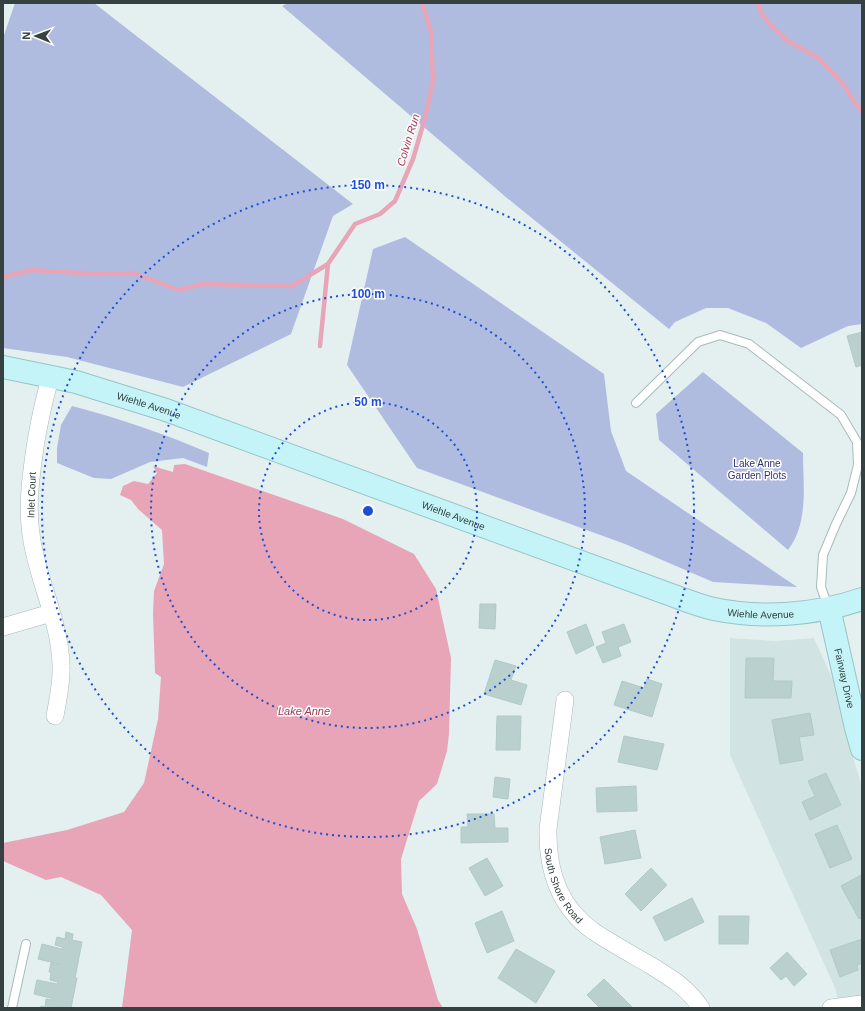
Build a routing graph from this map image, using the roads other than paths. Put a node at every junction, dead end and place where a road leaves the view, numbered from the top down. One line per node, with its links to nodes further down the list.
1 (3, 367): 2 (main road, Wiehle Avenue)
2 (51, 376): 3 (main road, Wiehle Avenue); 6 (main road, Wiehle Avenue); 7 (street, Inlet Court)
3 (3, 379)
4 (636, 403): 6 (lane)
5 (862, 599): 6 (main road, Wiehle Avenue)
6 (828, 608): 11 (main road, Fairway Drive)
7 (52, 613): 8 (street); 10 (street, Inlet Court)
8 (3, 627)
9 (565, 700): 15 (street, South Shore Road)
10 (55, 716)
11 (862, 749)
12 (26, 944): 14 (lane)
13 (862, 1004): 16 (street)
14 (12, 1008)
15 (701, 1008)
16 (831, 1008)

